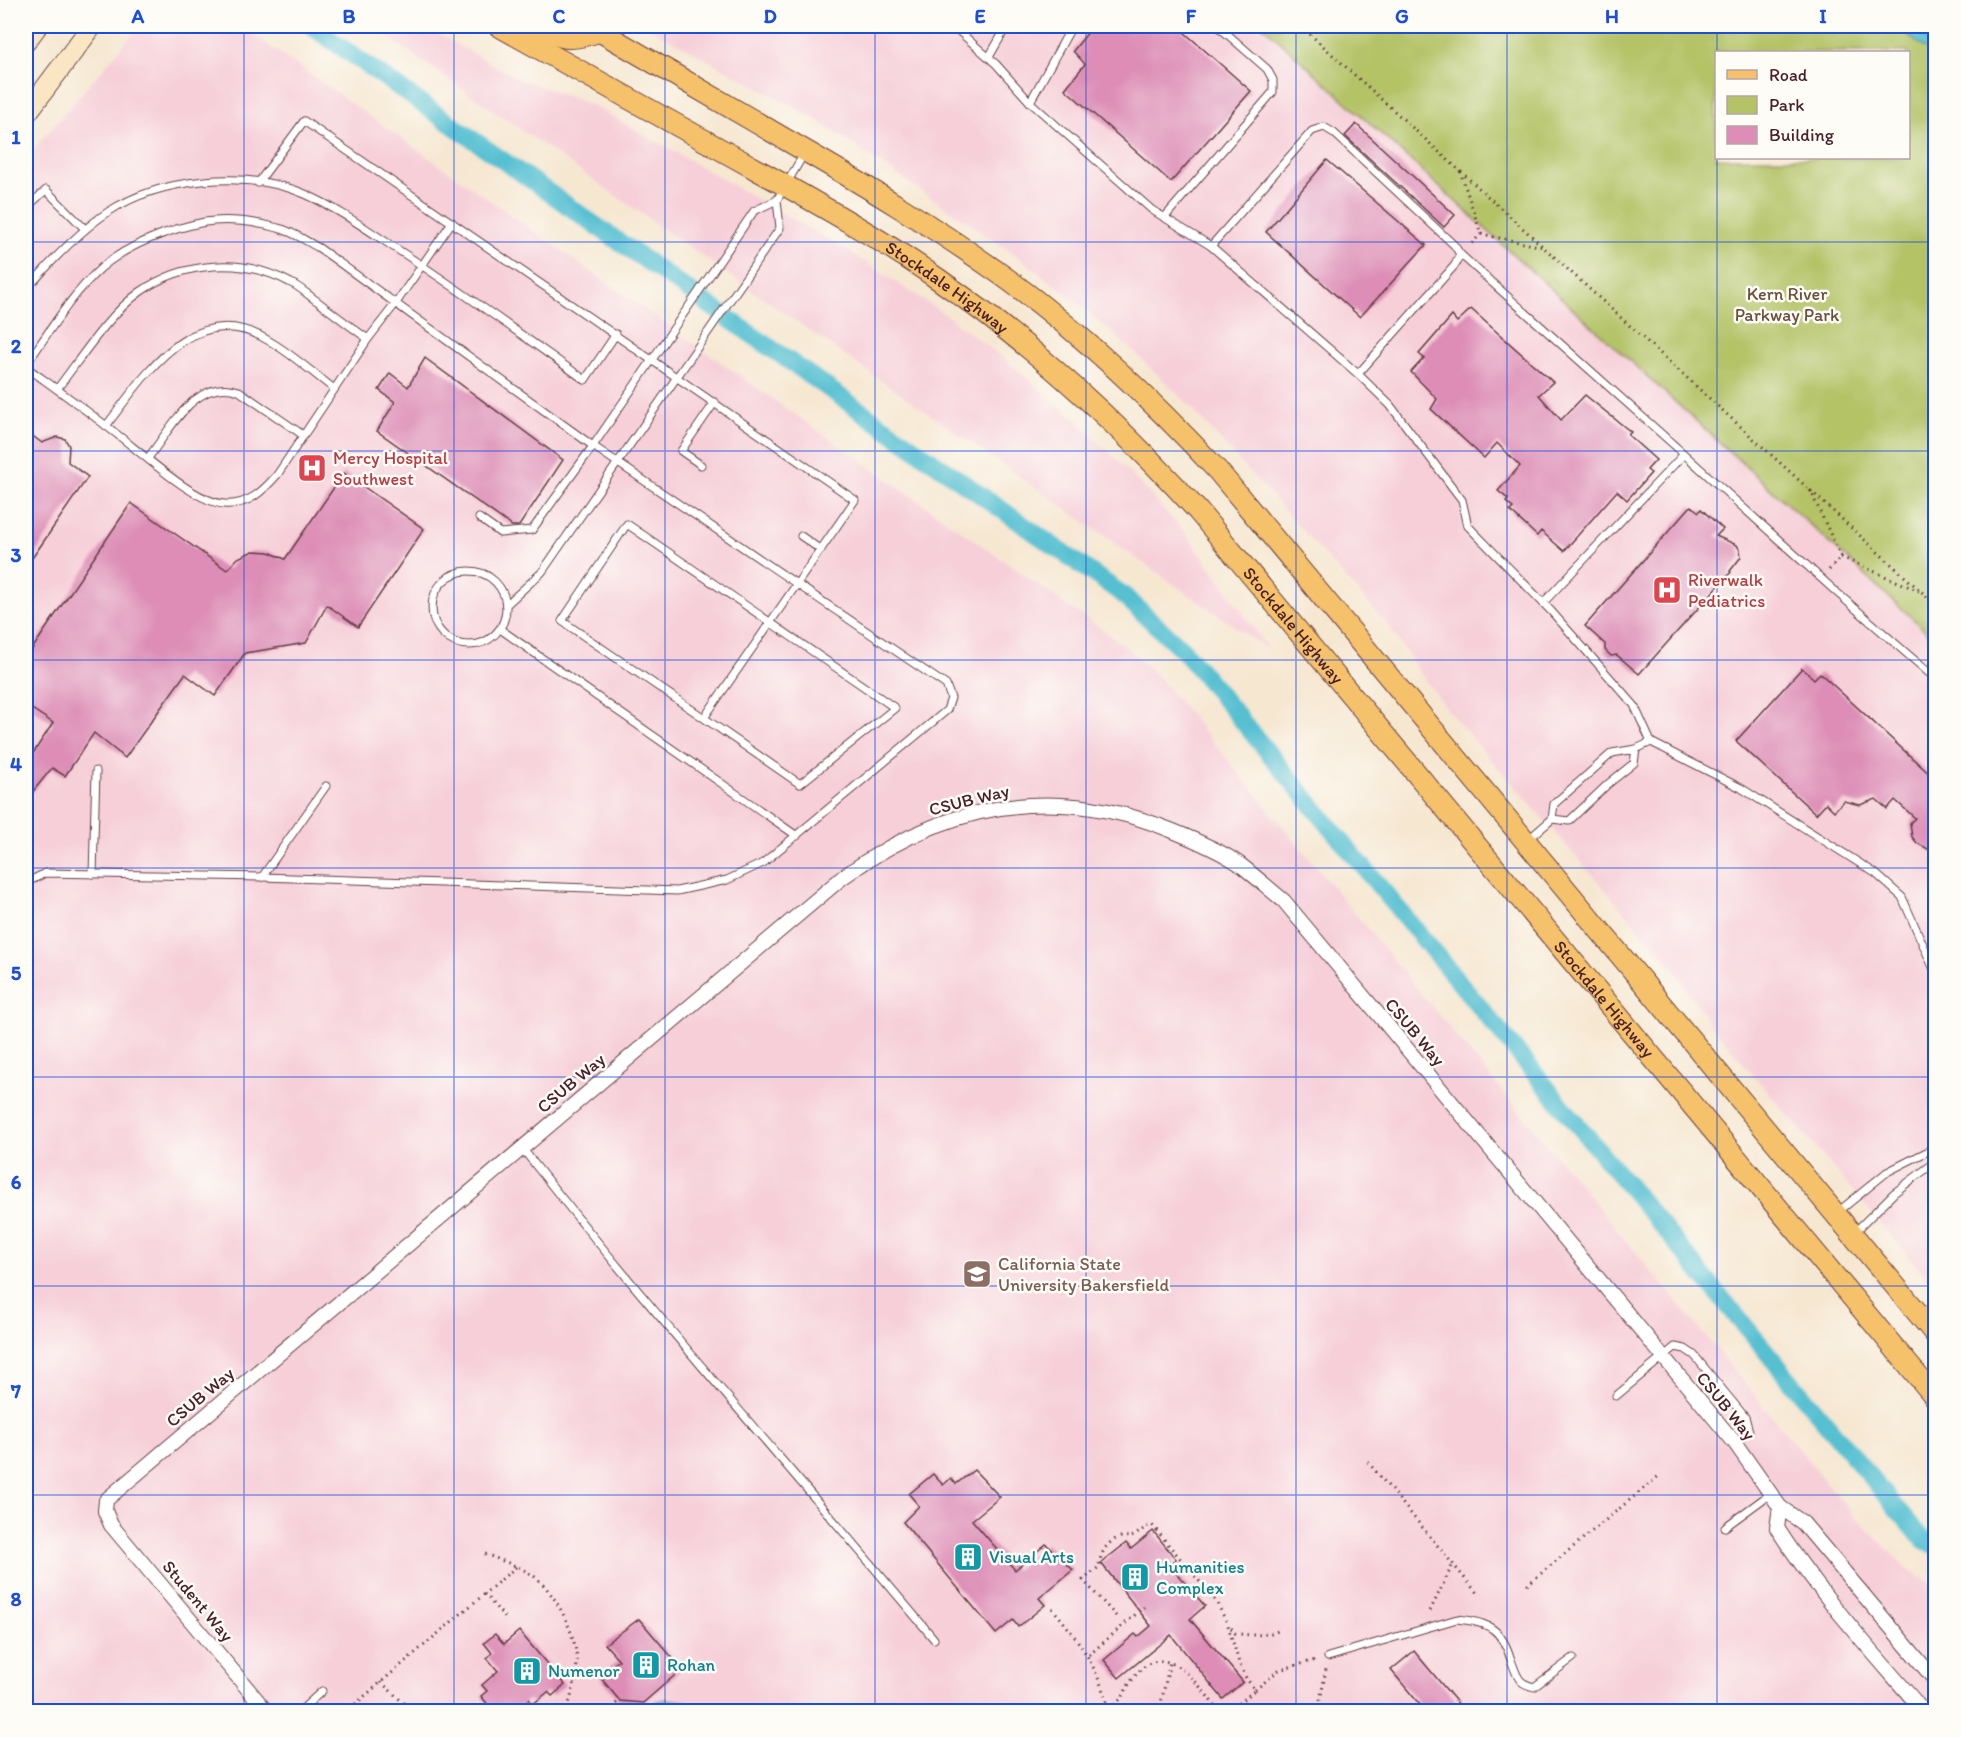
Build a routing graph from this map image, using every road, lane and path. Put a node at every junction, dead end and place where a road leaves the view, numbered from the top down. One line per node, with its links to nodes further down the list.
1 (37, 26): 11 (main road)
2 (92, 26): 14 (main road)
3 (499, 26): 18 (main road, Stockdale Highway)
4 (537, 26): 10 (main road)
5 (953, 26): 12 (lane)
6 (1006, 26): 12 (lane)
7 (1072, 26): 13 (lane)
8 (1218, 26): 20 (lane)
9 (1302, 26): 16 (path)
10 (602, 29): 15 (main road)
11 (26, 41)
12 (988, 57): 13 (lane)
13 (1030, 102): 20 (lane)
14 (26, 114)
15 (805, 151): 18 (lane); 67 (main road)
16 (1459, 169): 23 (path); 25 (path)
17 (258, 183): 21 (lane); 22 (lane); 27 (lane)
18 (781, 193): 32 (lane); 35 (lane); 80 (main road, Stockdale Highway)
19 (26, 208): 22 (lane)
20 (1165, 217): 24 (lane)
21 (452, 222): 27 (lane); 30 (lane)
22 (84, 230): 28 (lane)
23 (1480, 234): 25 (path); 26 (path)
24 (1211, 246): 26 (lane); 34 (lane)
25 (1546, 248): 46 (path)
26 (1460, 254): 34 (lane); 42 (lane)
27 (422, 266): 29 (lane); 30 (lane)
28 (26, 272)
29 (396, 303): 31 (lane); 33 (lane); 41 (lane)
30 (616, 334): 32 (lane)
31 (368, 339): 36 (lane); 37 (lane)
32 (652, 359): 35 (lane); 41 (lane)
33 (26, 366): 36 (lane)
34 (1358, 374): 54 (lane)
35 (677, 377): 38 (lane); 44 (lane)
36 (57, 389): 39 (lane)
37 (334, 389): 39 (lane); 40 (lane)
38 (715, 402): 45 (lane); 49 (lane)
39 (106, 426): 43 (lane)
40 (303, 435): 43 (lane); 43 (lane)
41 (593, 446): 44 (lane); 47 (lane)
42 (1684, 454): 54 (lane); 59 (lane)
43 (148, 458)
44 (618, 462): 52 (lane); 55 (lane)
45 (701, 465)
46 (1809, 489): 50 (path); 53 (path)
47 (479, 518)
48 (801, 536): 49 (lane)
49 (821, 550): 52 (lane)
50 (1841, 557): 51 (path); 53 (path)
51 (1829, 570)
52 (796, 585): 57 (lane); 66 (lane)
53 (1922, 593): 56 (path)
54 (1543, 603): 61 (lane)
55 (506, 605): 58 (lane); 58 (lane)
56 (1935, 605)
57 (771, 621): 60 (lane); 60 (lane); 60 (lane)
58 (500, 629): 66 (lane)
59 (1935, 679)
60 (704, 718)
61 (1652, 742): 62 (lane); 71 (lane)
62 (1636, 749): 65 (lane); 65 (lane)
63 (96, 771): 68 (lane)
64 (326, 786): 69 (lane)
65 (1552, 819): 67 (lane)
66 (797, 837): 69 (lane)
67 (1526, 842): 75 (main road)
68 (93, 874): 69 (lane); 70 (lane)
69 (262, 877)
70 (26, 883)
71 (1935, 974)
72 (1935, 1147): 75 (lane)
73 (522, 1148): 78 (street, CSUB Way); 86 (street, CSUB Way); 101 (lane)
74 (1935, 1164): 76 (lane)
75 (1835, 1214): 76 (main road)
76 (1852, 1234): 77 (main road)
77 (1935, 1335)
78 (1662, 1357): 79 (lane); 81 (street, CSUB Way); 81 (lane)
79 (1616, 1396)
80 (1935, 1398)
81 (1735, 1443): 84 (street, CSUB Way)
82 (1368, 1462): 89 (path)
83 (1659, 1475): 91 (path)
84 (1770, 1494): 85 (street, CSUB Way); 87 (lane)
85 (1780, 1507): 106 (street, CSUB Way); 127 (street)
86 (105, 1511): 114 (street, Student Way)
87 (1725, 1527)
88 (485, 1554): 90 (path)
89 (1453, 1564): 92 (path); 96 (path)
90 (518, 1566): 93 (path); 118 (path)
91 (1527, 1585)
92 (1477, 1593)
93 (484, 1594): 98 (path); 107 (path)
94 (1144, 1607): 102 (path)
95 (1052, 1608): 102 (path)
96 (1430, 1611)
97 (1116, 1616): 99 (path)
98 (508, 1621)
99 (1228, 1625): 100 (path); 108 (path)
100 (1281, 1630)
101 (934, 1639)
102 (1089, 1655): 112 (path)
103 (1328, 1657): 104 (lane); 108 (path); 126 (path)
104 (1573, 1658)
105 (1170, 1662): 111 (path); 122 (path); 123 (path)
106 (1935, 1681)
107 (381, 1682): 116 (path); 117 (path)
108 (1255, 1690): 113 (path)
109 (322, 1691): 115 (lane)
110 (620, 1701): 119 (path)
111 (1114, 1704): 112 (path); 121 (path)
112 (1108, 1706): 120 (path)
113 (1234, 1707): 124 (path); 125 (path)
114 (267, 1712)
115 (299, 1712)
116 (346, 1712)
117 (439, 1712)
118 (566, 1712)
119 (607, 1712)
120 (1110, 1712)
121 (1123, 1712)
122 (1159, 1712)
123 (1219, 1712)
124 (1229, 1712)
125 (1238, 1712)
126 (1318, 1712)
127 (1924, 1712)

